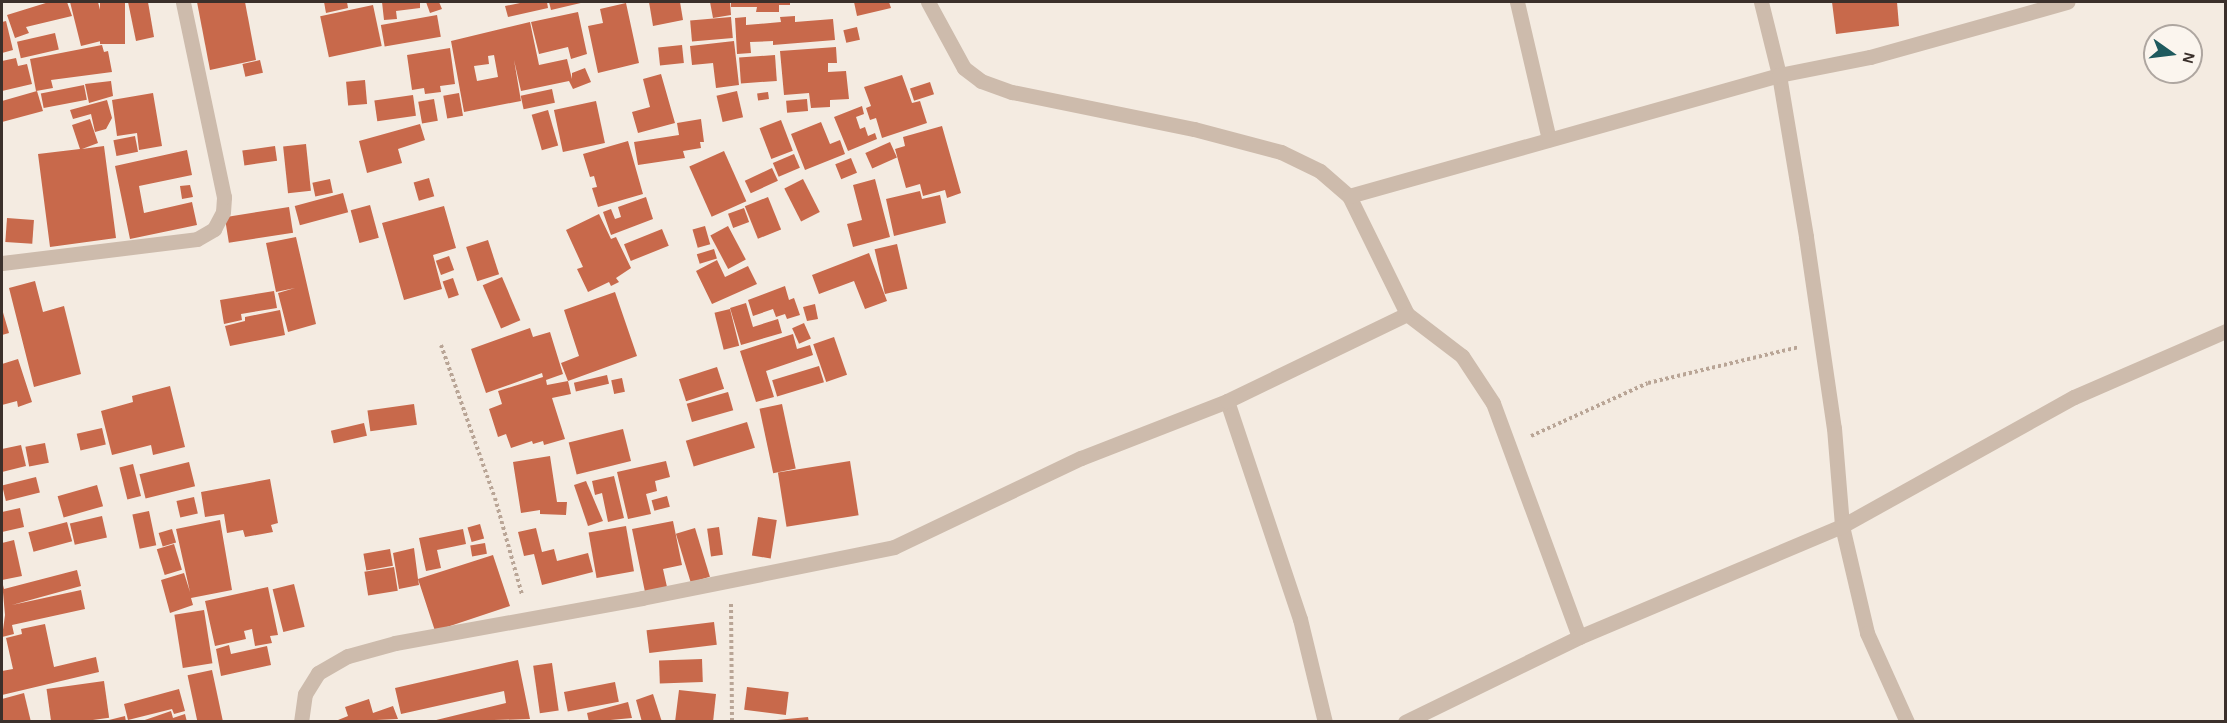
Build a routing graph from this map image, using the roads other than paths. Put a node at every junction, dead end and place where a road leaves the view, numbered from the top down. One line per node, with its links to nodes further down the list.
1 (183, 2): 9 (street)
2 (928, 2): 8 (street)
3 (1517, 2): 7 (street)
4 (1761, 2): 6 (street)
5 (2067, 2): 6 (street)
6 (1779, 75): 7 (street); 13 (street)
7 (1549, 139): 8 (street)
8 (1349, 196): 10 (street)
9 (2, 263)
10 (1407, 314): 12 (street); 14 (street)
11 (2226, 331): 13 (street)
12 (1227, 401): 15 (street); 16 (street)
13 (1842, 526): 14 (street); 18 (street)
14 (1579, 637): 17 (street)
15 (301, 722)
16 (1325, 722)
17 (1405, 722)
18 (1907, 722)

